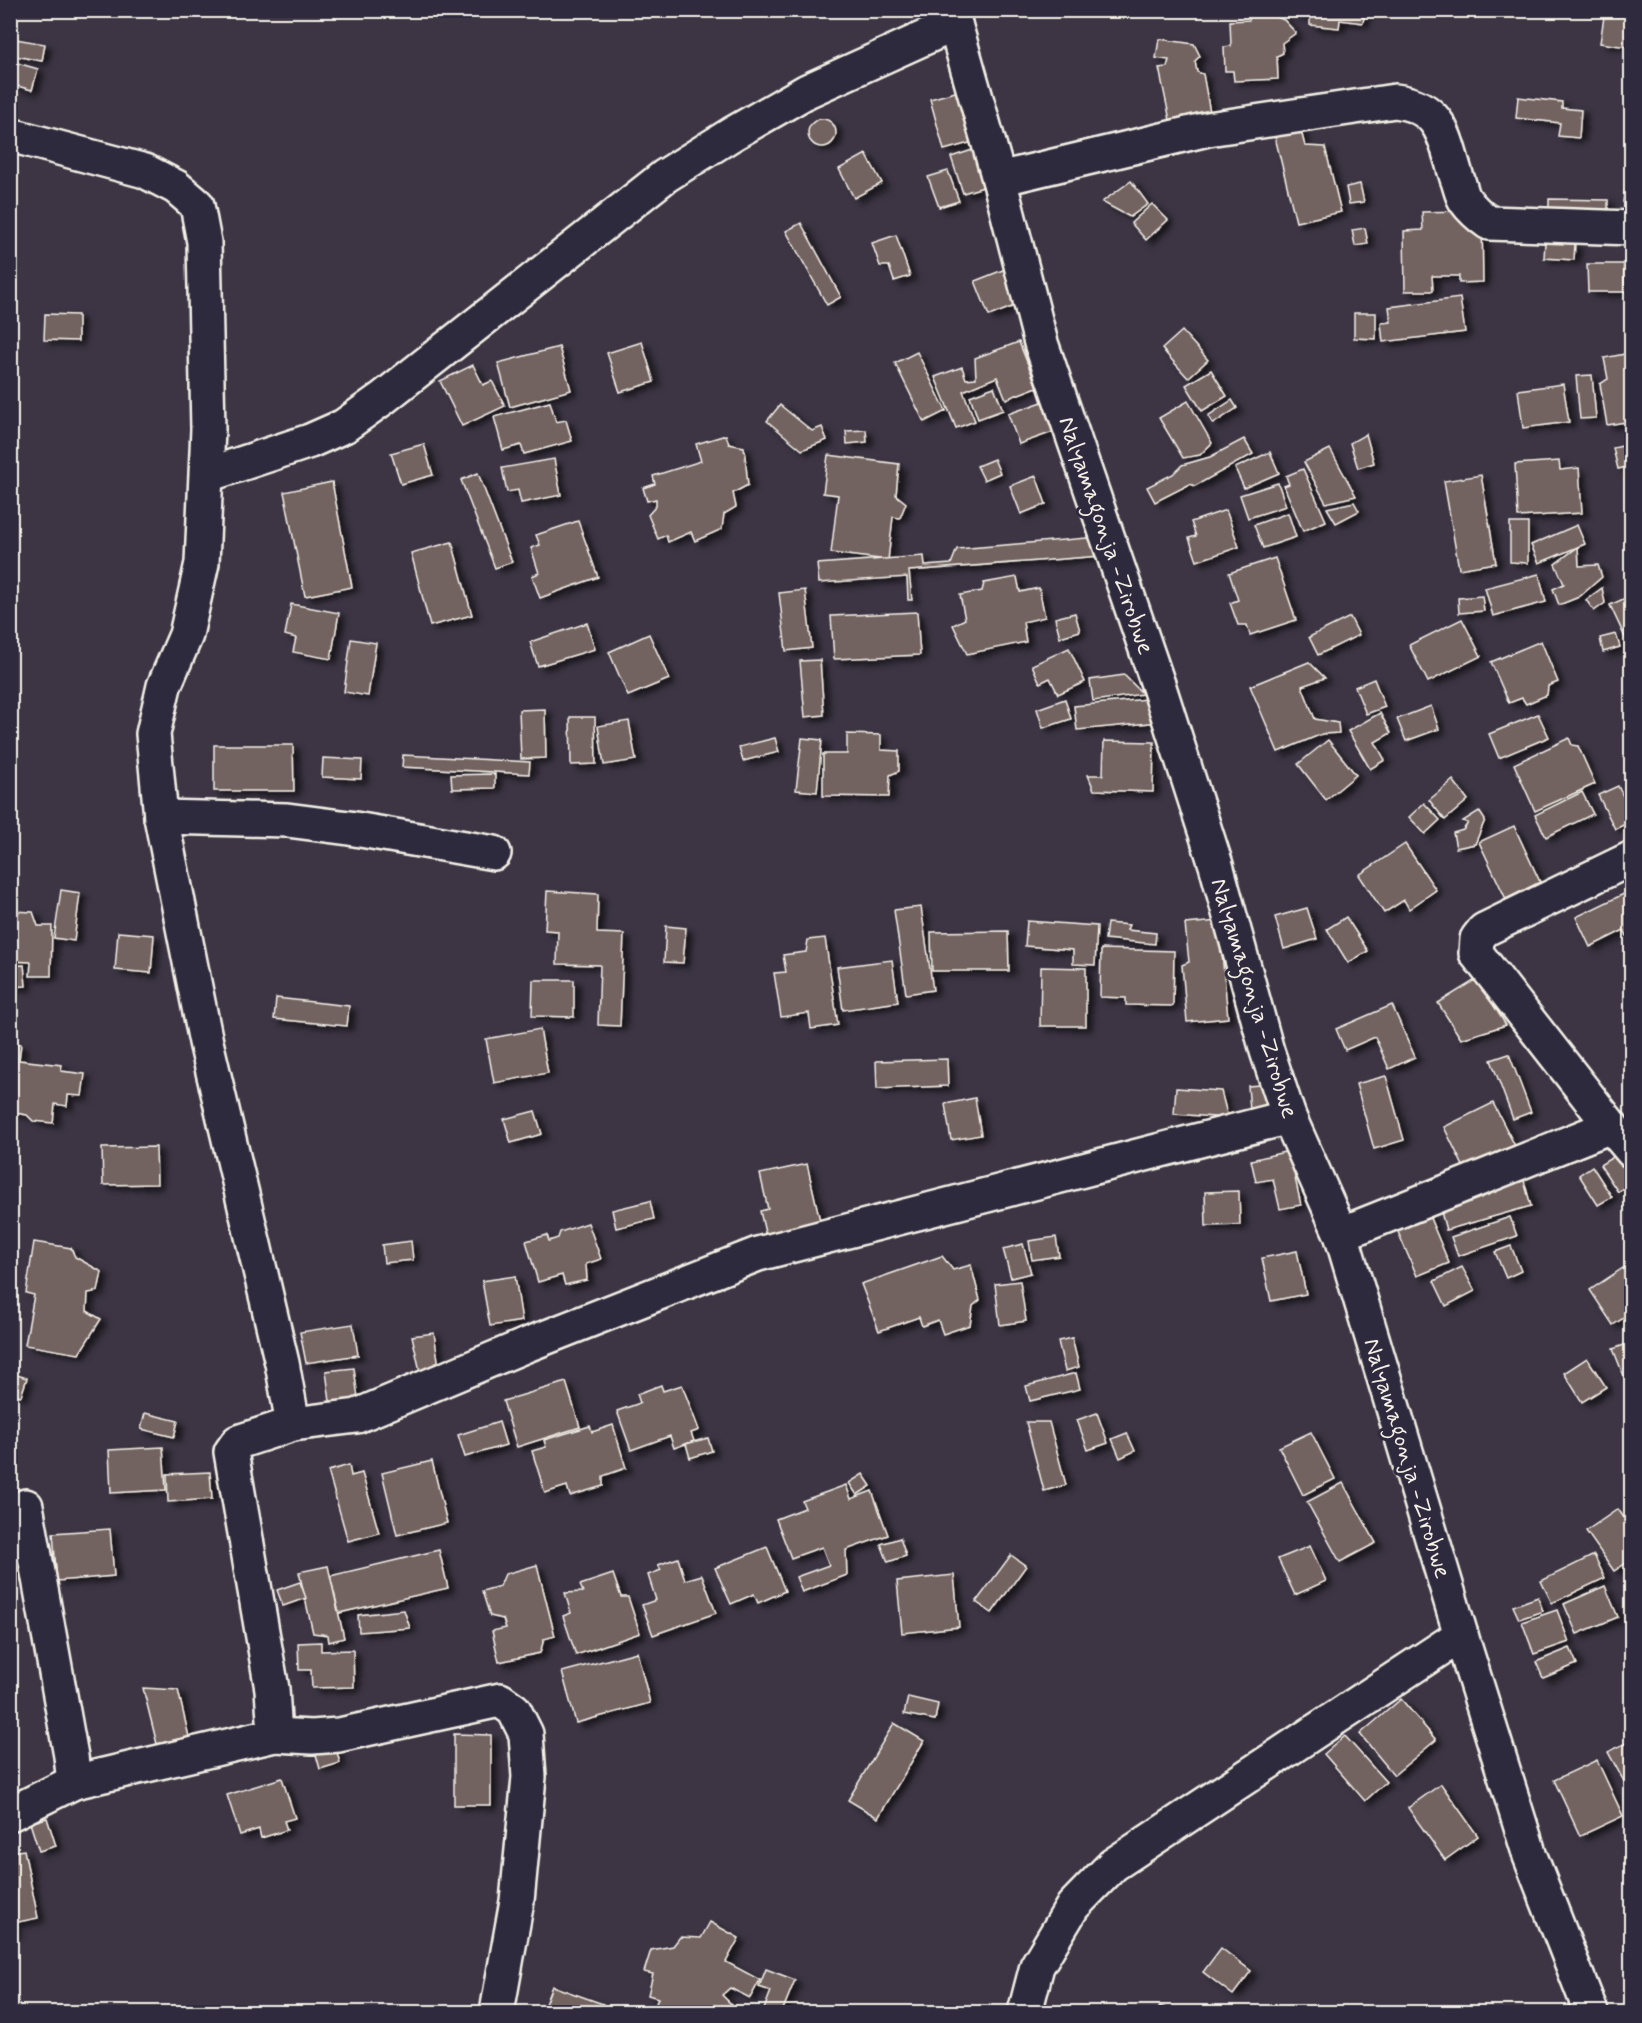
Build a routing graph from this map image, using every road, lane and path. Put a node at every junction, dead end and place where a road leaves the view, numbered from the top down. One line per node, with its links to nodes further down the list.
1 (953, 17): 3 (street, Nalyamagonja -Zirobwe); 5 (street)
2 (18, 137): 5 (street)
3 (999, 179): 4 (street); 9 (street, Nalyamagonja -Zirobwe)
4 (1632, 228)
5 (207, 475): 6 (street)
6 (160, 817): 7 (street); 13 (street)
7 (494, 853)
8 (1632, 858): 10 (street)
9 (1289, 1117): 12 (street, Nalyamagonja -Zirobwe); 13 (street)
10 (1611, 1126): 11 (street); 12 (street)
11 (1632, 1151)
12 (1341, 1234): 15 (street, Nalyamagonja -Zirobwe)
13 (293, 1424): 16 (street)
14 (26, 1506): 17 (street)
15 (1461, 1635): 20 (street); 21 (street, Nalyamagonja -Zirobwe)
16 (275, 1735): 17 (street); 19 (street)
17 (74, 1782): 18 (street)
18 (10, 1814)
19 (497, 2013)
20 (1025, 2013)
21 (1591, 2013)

